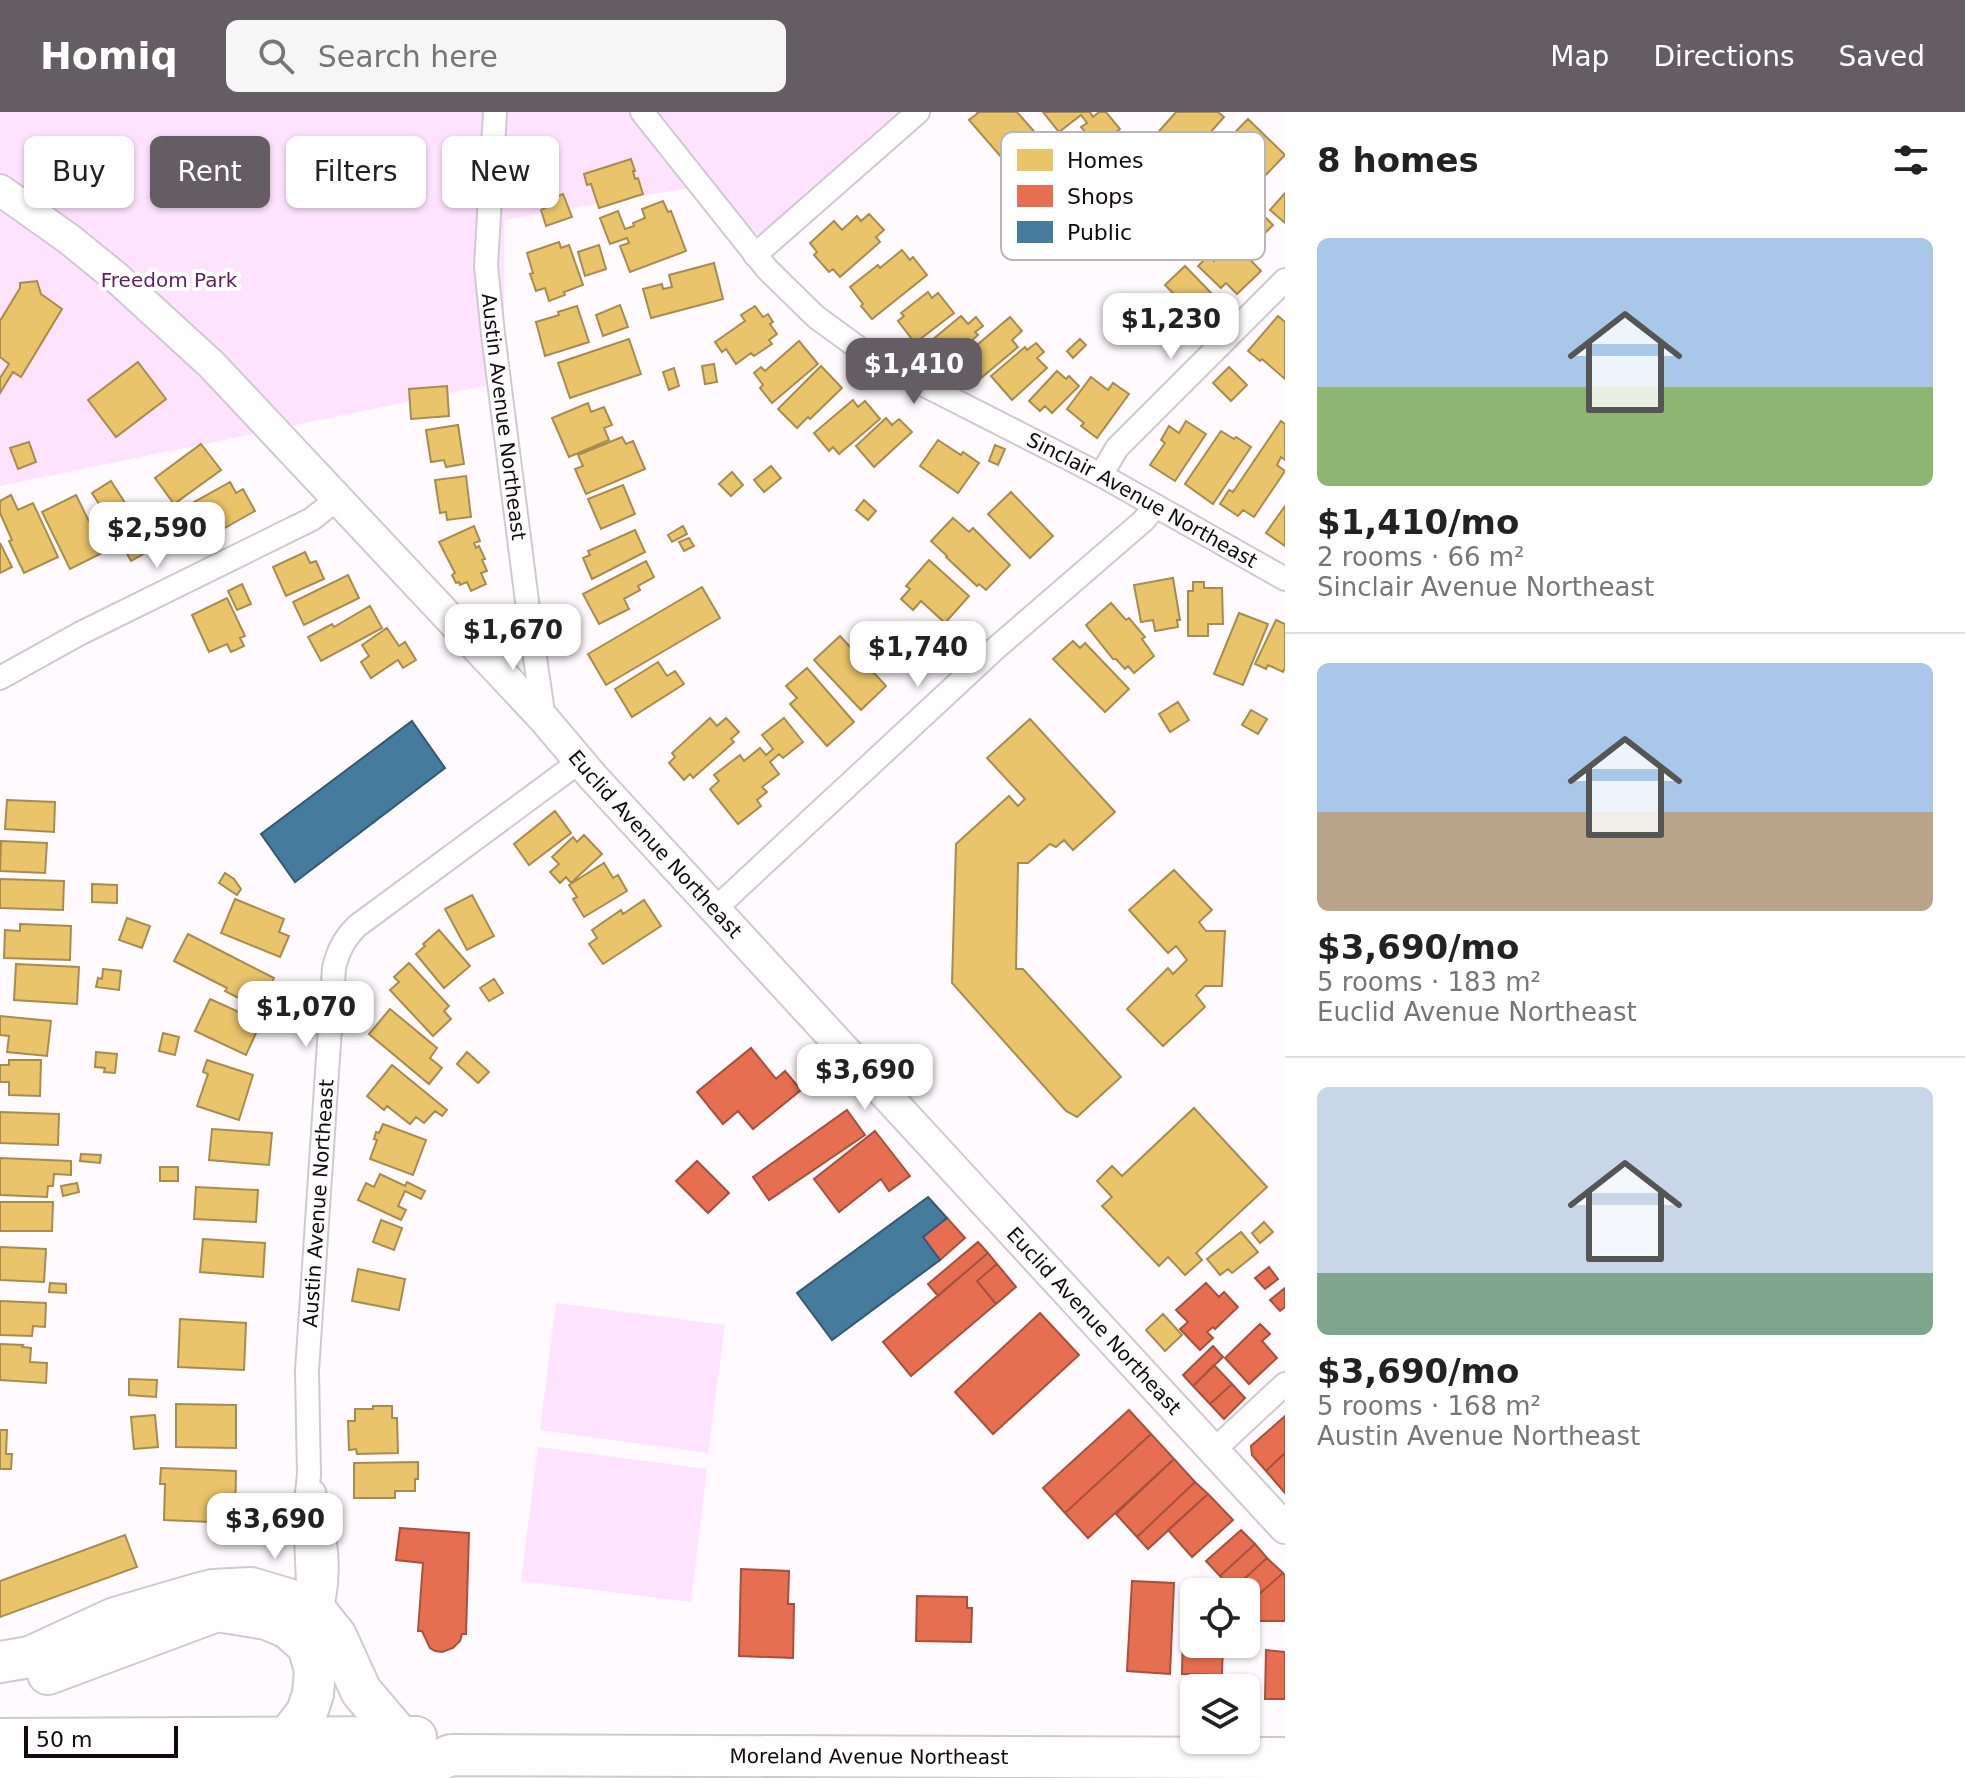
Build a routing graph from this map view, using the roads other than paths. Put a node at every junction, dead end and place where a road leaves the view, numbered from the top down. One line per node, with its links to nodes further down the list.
1 (495, 112): 12 (street, Austin Avenue Northeast)
2 (642, 112): 5 (street, Sinclair Avenue Northeast)
3 (918, 112): 5 (street)
4 (0, 190): 8 (street, Euclid Avenue Northeast)
5 (755, 255): 7 (street, Sinclair Avenue Northeast)
6 (1285, 280): 7 (street)
7 (1101, 475): 9 (street, Sinclair Avenue Northeast)
8 (337, 499): 11 (street); 12 (street, Euclid Avenue Northeast)
9 (1156, 506): 10 (street, Sinclair Avenue Northeast); 14 (street)
10 (1285, 579)
11 (0, 678)
12 (544, 719): 13 (street, Euclid Avenue Northeast)
13 (579, 762): 14 (street, Euclid Avenue Northeast); 17 (street, Austin Avenue Northeast)
14 (715, 909): 16 (street, Euclid Avenue Northeast)
15 (1285, 1384): 16 (street)
16 (1213, 1451): 18 (street, Euclid Avenue Northeast)
17 (309, 1475): 19 (street, Austin Avenue Northeast); 21 (street, Austin Avenue Northeast)
18 (1285, 1528)
19 (307, 1557): 20 (street); 21 (street, Austin Avenue Northeast)
20 (265, 1592): 21 (highway); 22 (highway)
21 (309, 1627): 23 (highway); 26 (highway); 27 (highway)
22 (0, 1662)
23 (0, 1690)
24 (0, 1739): 26 (highway, Moreland Avenue Northeast)
25 (1285, 1758): 27 (highway, Moreland Avenue Northeast)
26 (286, 1761): 27 (highway, Moreland Avenue Northeast); 28 (highway, Moreland Avenue Northeast)
27 (394, 1761)
28 (0, 1774)

